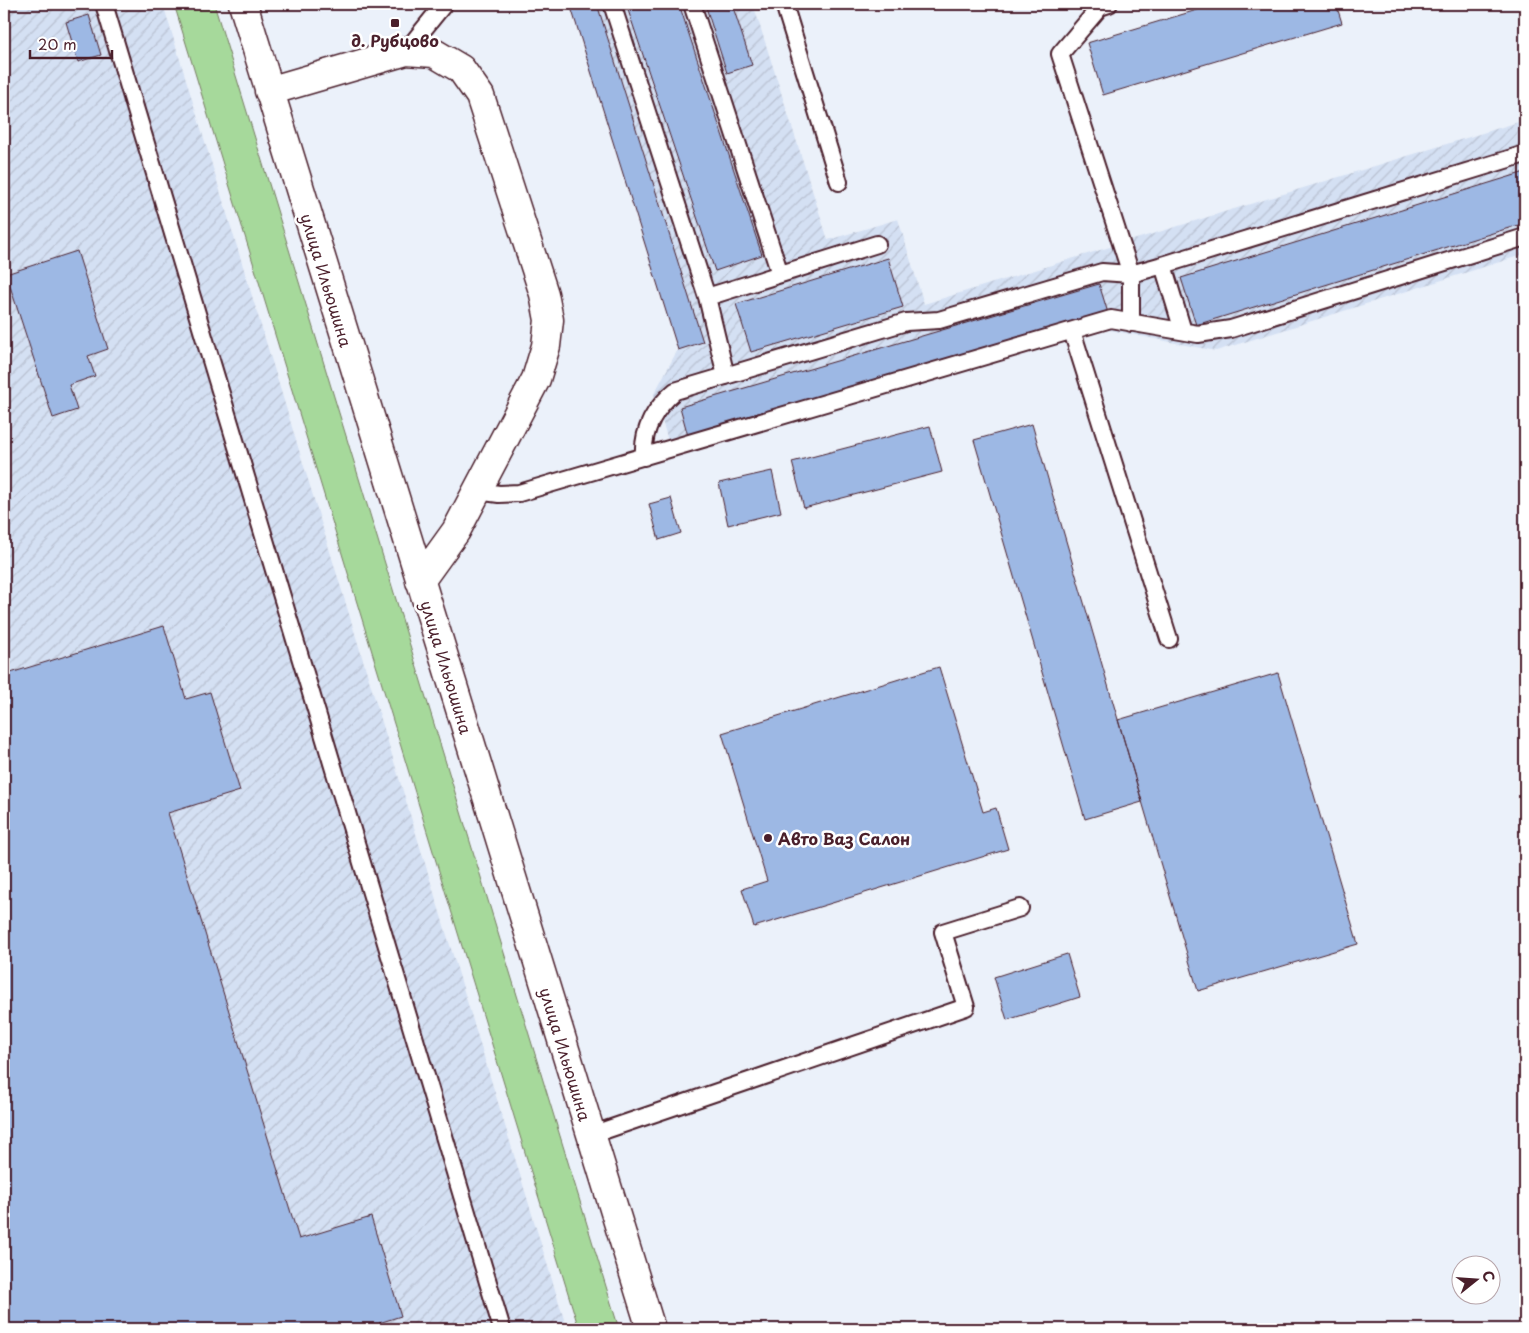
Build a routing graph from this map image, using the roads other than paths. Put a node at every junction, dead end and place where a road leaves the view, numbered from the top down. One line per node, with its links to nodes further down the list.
1 (104, 4): 28 (lane)
2 (243, 4): 9 (street, улица Ильюшина)
3 (444, 4): 8 (lane)
4 (612, 4): 17 (lane)
5 (692, 4): 15 (lane)
6 (784, 4): 11 (lane)
7 (1110, 4): 16 (lane)
8 (406, 51): 9 (street); 23 (street)
9 (269, 91): 24 (street, улица Ильюшина)
10 (1525, 154): 14 (lane)
11 (839, 182)
12 (1525, 237): 20 (lane)
13 (877, 244): 15 (lane)
14 (1163, 265): 16 (lane); 20 (lane)
15 (780, 274): 17 (lane)
16 (1131, 274): 18 (lane); 21 (lane)
17 (707, 297): 21 (lane)
18 (1131, 323): 19 (lane); 20 (lane)
19 (1072, 331): 22 (lane); 25 (lane)
20 (1183, 331)
21 (726, 376): 22 (lane)
22 (644, 457): 23 (lane)
23 (477, 491): 24 (street)
24 (420, 581): 27 (street, улица Ильюшина)
25 (1169, 638)
26 (1020, 908): 27 (lane)
27 (591, 1135): 29 (street, улица Ильюшина)
28 (502, 1329)
29 (651, 1329)

